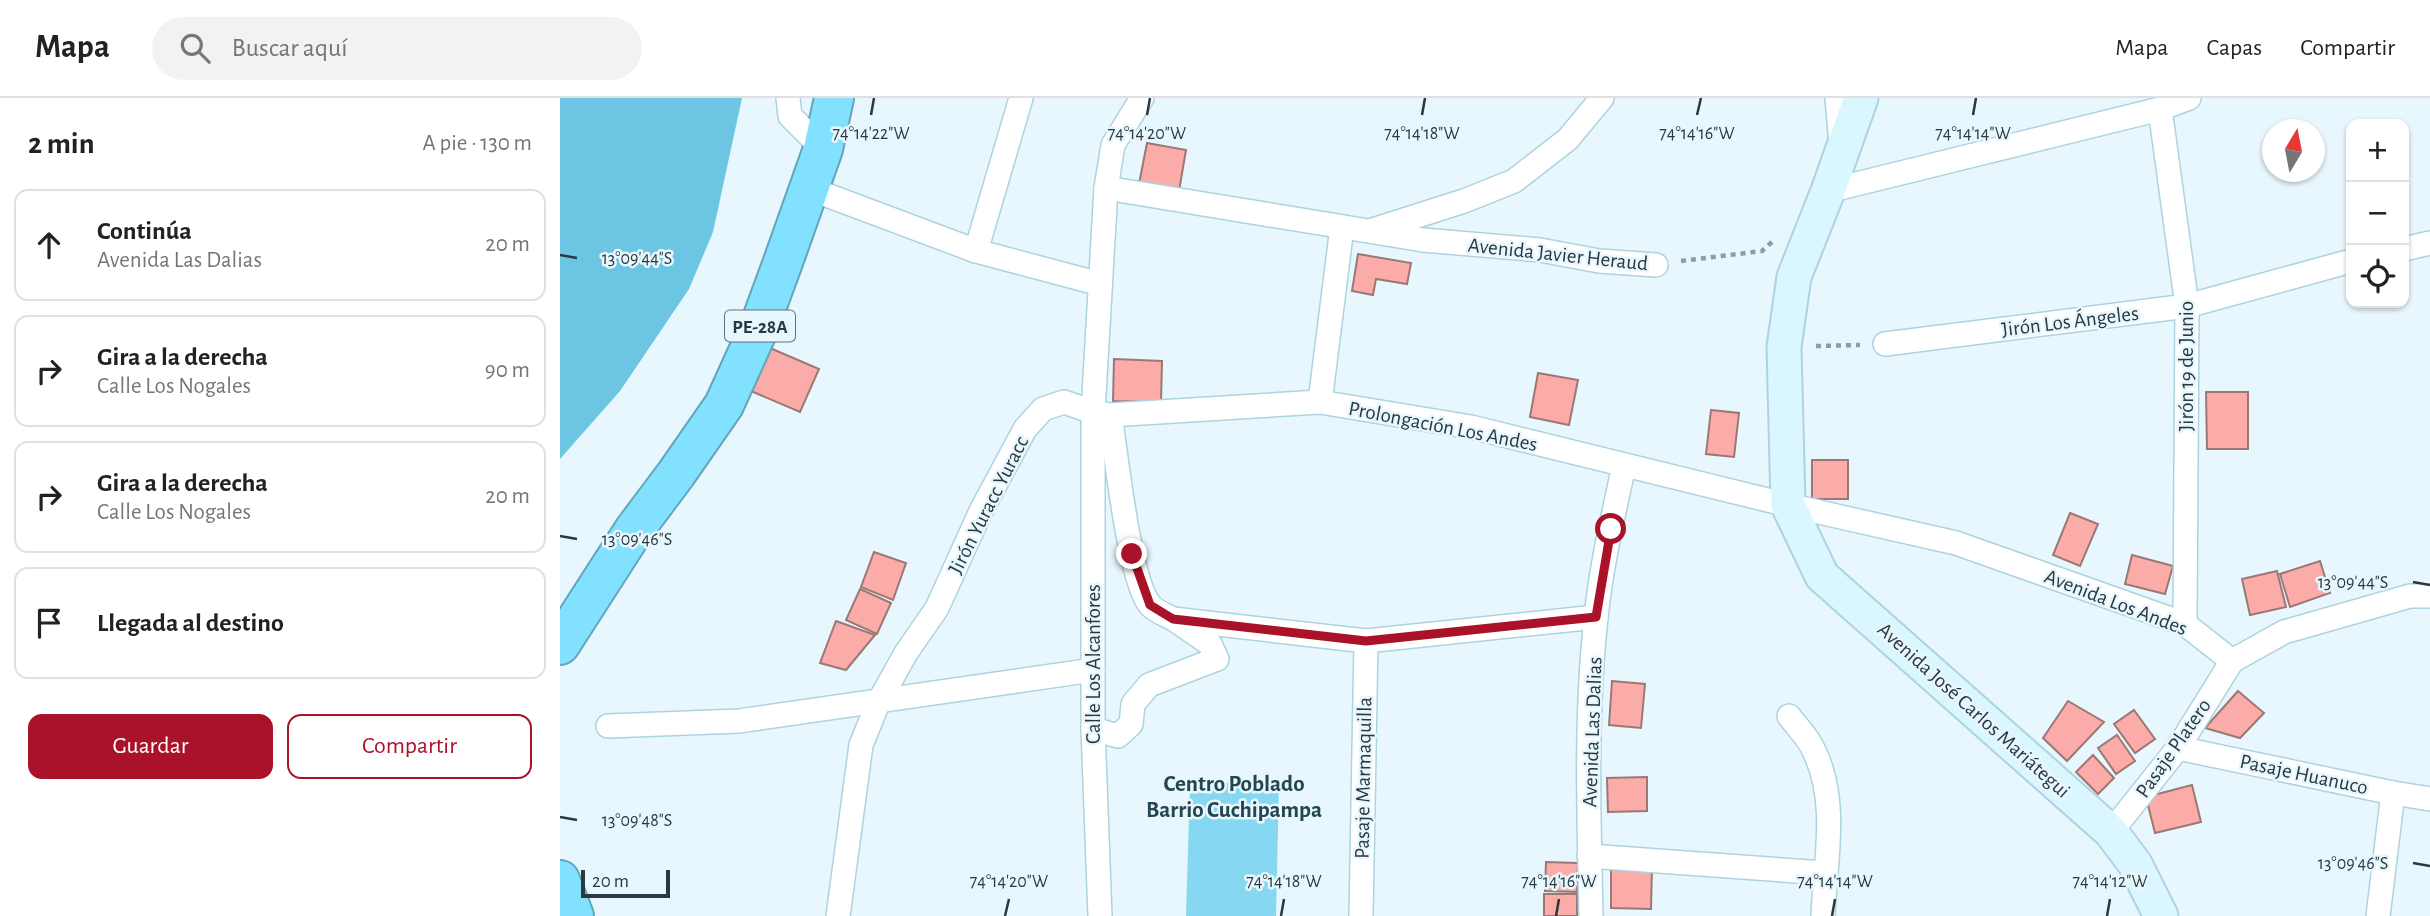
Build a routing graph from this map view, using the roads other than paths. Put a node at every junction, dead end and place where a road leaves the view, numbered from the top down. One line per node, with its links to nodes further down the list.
1 (789, 98): 10 (street)
2 (834, 98): 10 (highway, PE-28A)
3 (1021, 98): 19 (street)
4 (1142, 98): 13 (street)
5 (1602, 98): 16 (street)
6 (1837, 98): 11 (street)
7 (1860, 98): 11 (street)
8 (2189, 98): 9 (street)
9 (2160, 109): 14 (street); 23 (street, Jirón 19 de Junio)
10 (823, 149): 12 (highway, PE-28A)
11 (1842, 153): 14 (street)
12 (808, 188): 19 (street); 34 (highway, PE-28A)
13 (1106, 188): 15 (street, Avenida Javier Heraud); 22 (street)
14 (1828, 191): 28 (street)
15 (1342, 227): 16 (street, Avenida Javier Heraud); 25 (street)
16 (1370, 231): 21 (street, Avenida Javier Heraud)
17 (2430, 243): 18 (street)
18 (2409, 248)
19 (976, 251): 22 (street)
20 (2346, 262): 23 (street, Jirón Los Ángeles)
21 (1656, 265)
22 (1100, 284): 26 (street)
23 (2187, 306): 24 (street, Jirón Los Ángeles); 32 (street, Jirón 19 de Junio)
24 (1885, 344)
25 (1320, 402): 26 (street, Prolongación Los Andes); 27 (street, Prolongación Los Andes)
26 (1101, 413): 31 (street); 36 (street, Calle Los Alcanfores); 37 (street, Jirón Yuracc Yuracc)
27 (1624, 466): 28 (street, Prolongación Los Andes); 30 (street, Avenida Las Dalias)
28 (1788, 505): 32 (street, Avenida Los Andes); 44 (street, Avenida José Carlos Mariátegui)
29 (2430, 596): 35 (street)
30 (1596, 617): 33 (street); 45 (street, Avenida Las Dalias)
31 (1173, 619): 33 (street); 40 (street)
32 (2185, 624): 35 (street, Avenida Los Andes)
33 (1366, 641): 51 (street, Pasaje Marmaquilla)
34 (560, 645)
35 (2232, 661): 41 (street, Pasaje Platero)
36 (1093, 670): 37 (street); 40 (street, Calle Los Alcanfores)
37 (878, 703): 39 (street); 49 (street, Jirón Yuracc Yuracc)
38 (1789, 716): 46 (street)
39 (608, 726)
40 (1093, 729): 50 (street, Calle Los Alcanfores)
41 (2178, 748): 42 (street, Pasaje Huanuco); 44 (street, Pasaje Platero)
42 (2393, 793): 43 (street, Pasaje Huanuco); 55 (street)
43 (2430, 799)
44 (2111, 832): 54 (street, Avenida José Carlos Mariátegui)
45 (1590, 856): 46 (street); 52 (street, Avenida Las Dalias)
46 (1825, 873): 53 (street)
47 (560, 880): 48 (highway)
48 (574, 916)
49 (838, 916)
50 (1100, 916)
51 (1361, 916)
52 (1591, 916)
53 (1823, 916)
54 (2161, 916)
55 (2378, 916)

